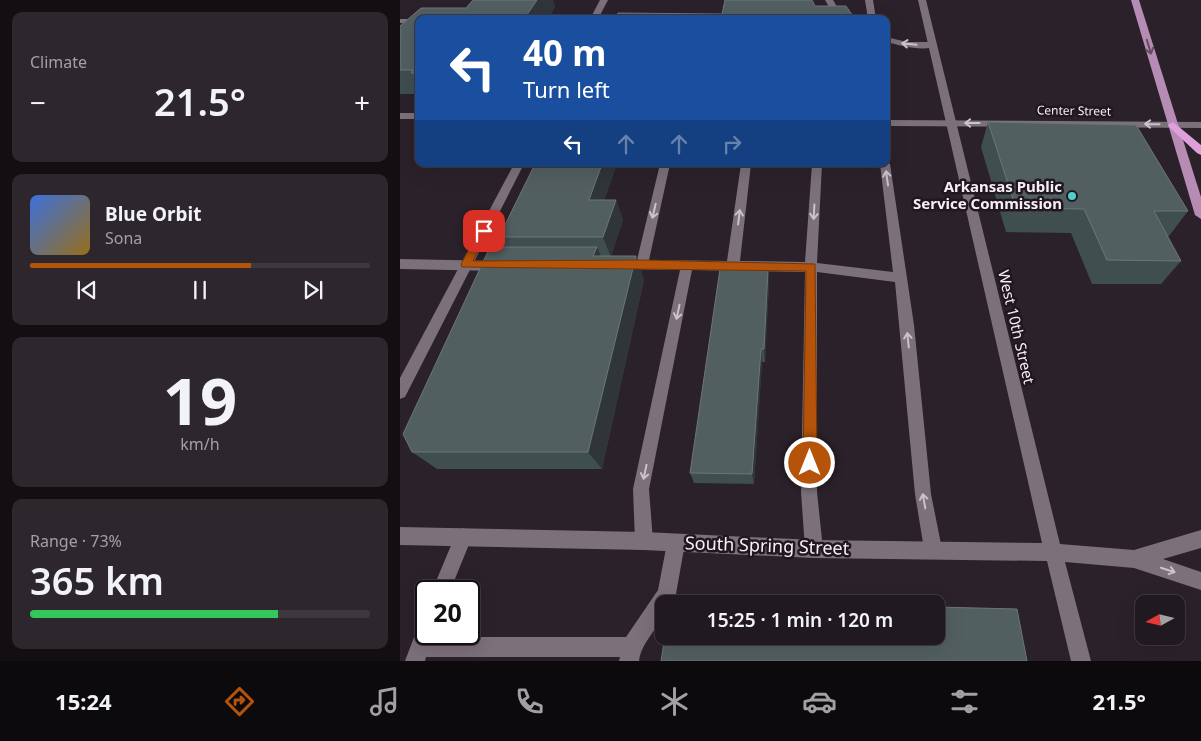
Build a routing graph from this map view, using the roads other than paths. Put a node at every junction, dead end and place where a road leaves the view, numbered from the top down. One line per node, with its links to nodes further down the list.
1 (604, 0): 6 (street)
2 (829, 0): 7 (street)
3 (869, 0): 8 (street)
4 (922, 0): 12 (street, West 10th Street)
5 (1135, 0): 17 (main road, one-way to 17)
6 (596, 15)
7 (838, 15)
8 (871, 15)
9 (400, 21): 10 (street)
10 (415, 21)
11 (890, 40): 12 (street, one-way to 11)
12 (933, 45): 15 (street, West 10th Street)
13 (400, 116): 14 (street)
14 (415, 116)
15 (952, 122): 16 (street, Center Street); 17 (street, Center Street, one-way to 15); 43 (street, West 10th Street)
16 (890, 123)
17 (1173, 124): 18 (street, Center Street); 19 (highway); 25 (main road)
18 (1201, 125)
19 (1201, 151)
20 (516, 167): 27 (street)
21 (664, 167): 29 (street, one-way to 29)
22 (746, 167): 32 (street, one-way to 22)
23 (817, 167): 33 (street, one-way to 33)
24 (885, 167): 34 (street, one-way to 24)
25 (1201, 215)
26 (400, 264): 27 (street)
27 (466, 264): 31 (street); 35 (main road)
28 (604, 264): 29 (street)
29 (642, 264): 30 (street)
30 (687, 265): 32 (street); 39 (street, one-way to 39)
31 (511, 266)
32 (733, 266): 33 (street)
33 (811, 267): 34 (street); 41 (street)
34 (900, 278): 42 (street, one-way to 34)
35 (400, 392)
36 (400, 536): 37 (street, South Spring Street)
37 (463, 536): 39 (street, South Spring Street); 45 (street)
38 (1201, 539): 44 (street, South Spring Street)
39 (644, 541): 40 (street, South Spring Street)
40 (676, 543): 41 (street, South Spring Street); 48 (street)
41 (814, 549): 42 (street, South Spring Street)
42 (933, 549): 43 (street, South Spring Street)
43 (1055, 552): 44 (street, South Spring Street); 49 (street, West 10th Street)
44 (1134, 559): 46 (street, South Spring Street, one-way to 46)
45 (445, 580)
46 (1201, 581)
47 (421, 647): 48 (street)
48 (630, 654)
49 (1081, 661)

